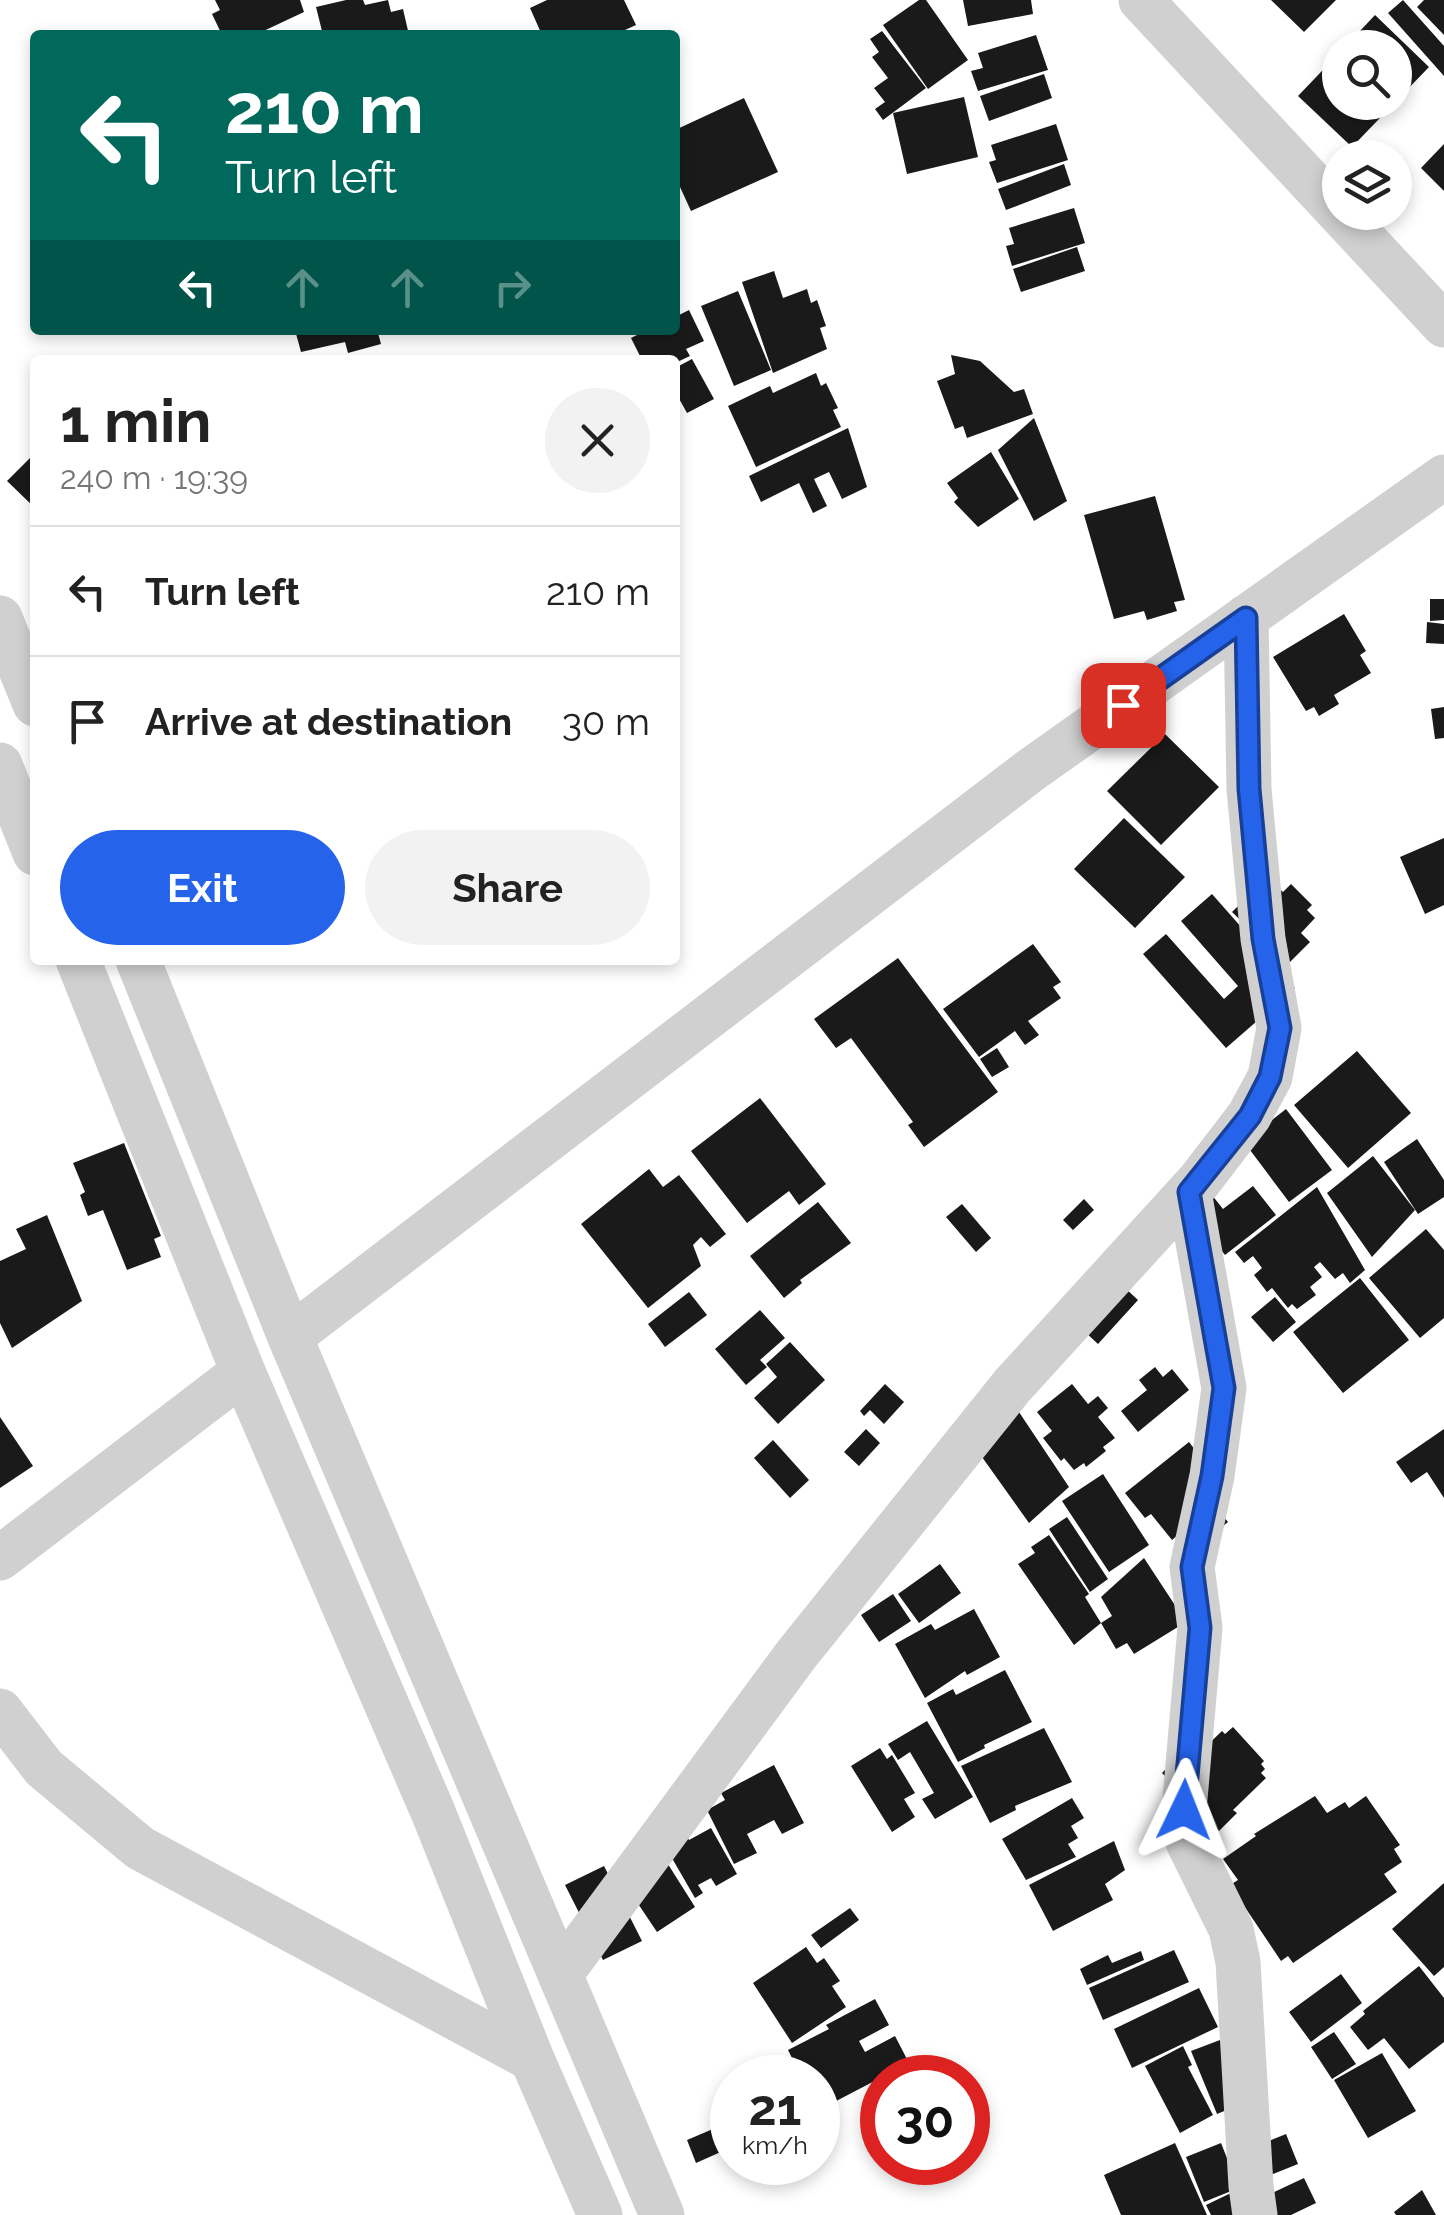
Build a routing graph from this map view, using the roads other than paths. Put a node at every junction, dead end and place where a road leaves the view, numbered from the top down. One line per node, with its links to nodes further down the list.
1 (1141, 0): 2 (street)
2 (1444, 325)
3 (1444, 476): 5 (street)
4 (0, 618): 6 (street)
5 (1246, 618): 11 (street); 12 (street)
6 (30, 692)
7 (0, 766): 8 (street)
8 (30, 841)
9 (80, 965): 13 (street)
10 (140, 965): 12 (street)
11 (1189, 1192): 16 (street); 20 (street)
12 (290, 1336): 16 (street)
13 (243, 1372): 14 (street); 17 (street)
14 (0, 1558)
15 (0, 1711): 17 (street)
16 (560, 1974): 19 (street)
17 (532, 2059): 18 (street)
18 (600, 2215)
19 (662, 2215)
20 (1255, 2215)

